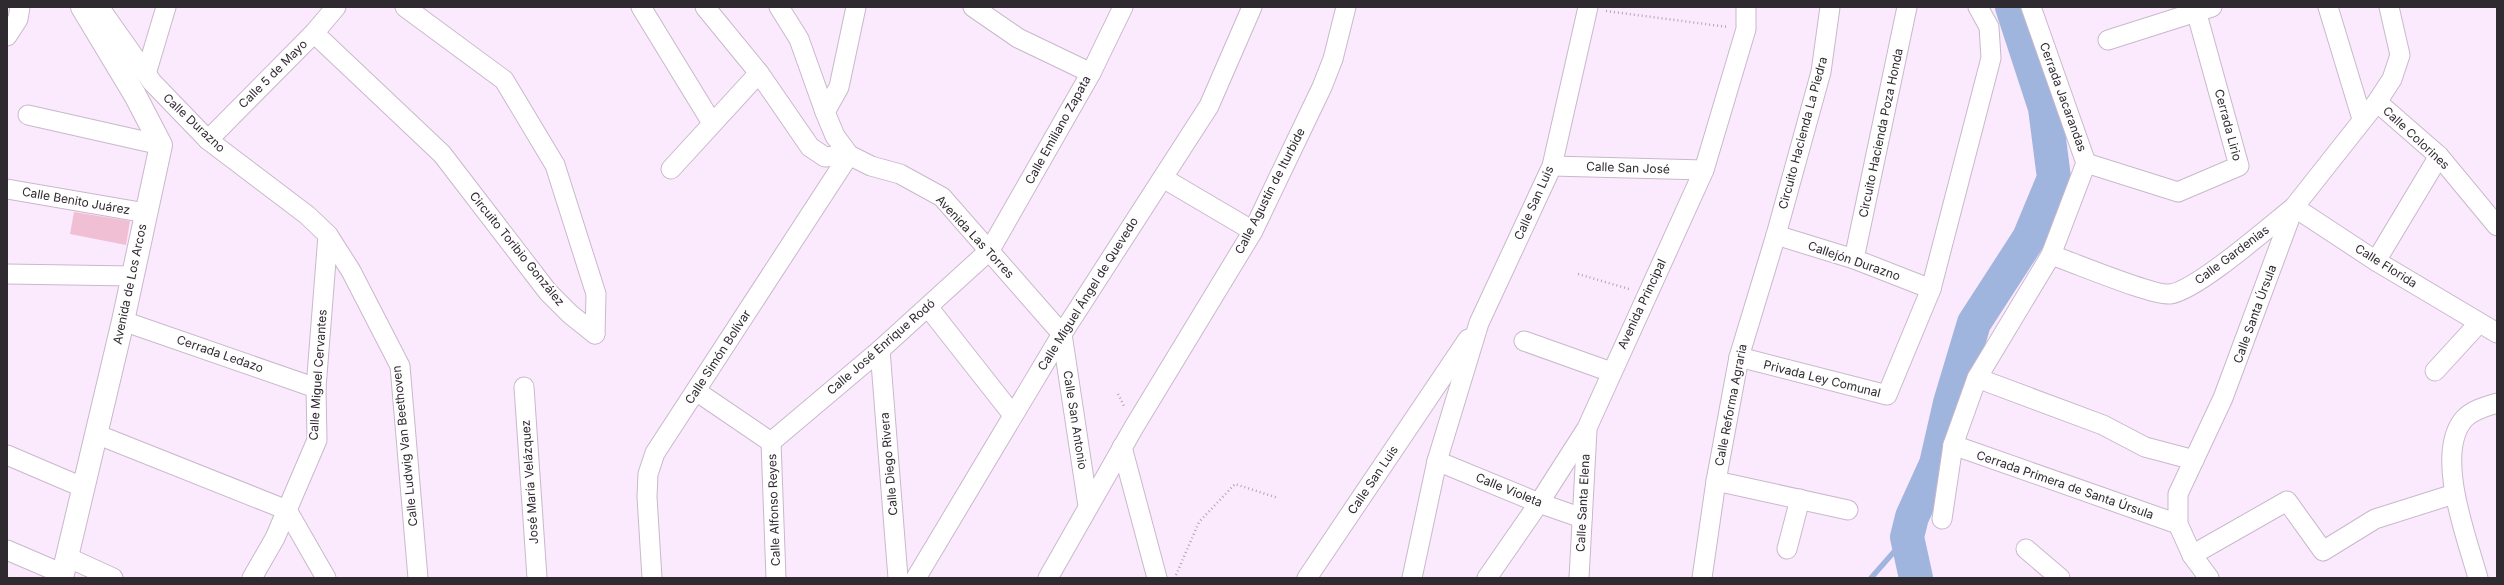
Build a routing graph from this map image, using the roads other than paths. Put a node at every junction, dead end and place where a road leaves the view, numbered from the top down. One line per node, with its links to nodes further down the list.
1 (20, 7): 25 (street)
2 (82, 7): 36 (main road)
3 (99, 7): 29 (street, Calle Durazno)
4 (166, 7): 29 (street)
5 (336, 7): 24 (street, Calle 5 de Mayo)
6 (405, 7): 24 (street, Circuito Toribio González)
7 (641, 7): 34 (street)
8 (705, 7): 27 (street)
9 (779, 7): 31 (street, Avenida Las Torres)
10 (856, 7): 31 (street)
11 (973, 7): 28 (street)
12 (1123, 7): 28 (street, Calle Emiliano Zapata)
13 (1252, 7): 43 (street, Calle Miguel Ángel de Quevedo)
14 (1346, 7): 49 (street, Calle Agustín de Iturbide)
15 (1746, 7): 42 (street, Avenida Principal)
16 (1830, 7): 51 (street, Circuito Hacienda La Piedra)
17 (1907, 7): 54 (street, Circuito Hacienda Poza Honda)
18 (1978, 7): 58 (street)
19 (2031, 7): 39 (street, Cerrada Jacarandas)
20 (2328, 7): 33 (street)
21 (2389, 7): 30 (street, Calle Santa Úrsula)
22 (1587, 8): 40 (street, Calle San Luis)
23 (2201, 9): 26 (street); 39 (street, Cerrada Lirio)
24 (314, 33): 35 (street, Calle 5 de Mayo)
25 (7, 36)
26 (2108, 40)
27 (759, 73): 34 (street); 37 (street)
28 (1090, 73): 52 (street, Calle Emiliano Zapata)
29 (146, 74): 35 (street, Calle Durazno)
30 (2377, 102): 33 (street, Calle Santa Úrsula); 38 (street, Calle Colorines)
31 (824, 112): 37 (street, Avenida Las Torres)
32 (28, 115): 36 (street)
33 (2362, 119): 46 (street, Calle Santa Úrsula)
34 (712, 123): 41 (street)
35 (208, 140): 50 (street, Calle Durazno)
36 (161, 145): 47 (main road, Avenida de Los Arcos)
37 (849, 155): 52 (street, Avenida Las Torres); 73 (street, Calle Simón Bolívar)
38 (2439, 156): 48 (street, Calle Colorines); 55 (street)
39 (2086, 163): 53 (street, Cerrada Jacarandas)
40 (1552, 166): 42 (street, Calle San José); 61 (street, Calle San Luis)
41 (671, 169)
42 (1704, 170): 69 (street, Avenida Principal)
43 (1163, 178): 49 (street); 64 (street, Calle Miguel Ángel de Quevedo)
44 (7, 189): 47 (street, Calle Benito Juárez)
45 (2473, 197): 48 (street, Calle Colorines)
46 (2294, 207): 53 (street, Calle Gardenias); 55 (street, Calle Florida); 82 (street, Calle Santa Úrsula)
47 (146, 213): 57 (main road, Avenida de Los Arcos)
48 (2496, 223)
49 (1253, 231): 80 (street, Calle Agustín de Iturbide)
50 (328, 235): 72 (street, Calle Miguel Cervantes); 103 (street, Calle Ludwig Van Beethoven)
51 (1776, 235): 54 (street, Callejón Durazno); 67 (street, Calle Reforma Agraria)
52 (990, 250): 59 (street, Calle José Enrique Rodó); 64 (street, Avenida Las Torres)
53 (2051, 254): 70 (street, Cerrada Jacarandas)
54 (1854, 259): 58 (street, Callejón Durazno)
55 (2376, 261): 62 (street, Calle Florida)
56 (7, 274): 57 (street)
57 (132, 276): 60 (main road, Avenida de Los Arcos)
58 (1931, 289): 67 (street, Privada Ley Comunal)
59 (928, 307): 66 (street, Calle José Enrique Rodó); 75 (street)
60 (123, 321): 72 (street, Cerrada Ledazo); 77 (main road, Avenida de Los Arcos)
61 (1479, 323): 83 (street, Calle San Luis); 111 (street, Calle San Luis)
62 (2479, 323): 63 (street, Calle Florida); 68 (street)
63 (2497, 333)
64 (1062, 334): 75 (street, Calle Miguel Ángel de Quevedo); 89 (street, Calle San Antonio)
65 (1524, 341): 69 (street)
66 (880, 350): 78 (street, Calle José Enrique Rodó); 107 (street, Calle Diego Rivera)
67 (1739, 357): 84 (street, Calle Reforma Agraria)
68 (2435, 371)
69 (1611, 372): 76 (street, Avenida Principal)
70 (1977, 378): 79 (street, Cerrada Jacarandas); 82 (street)
71 (524, 387): 104 (street, José María Velázquez)
72 (316, 388): 90 (street, Calle Miguel Cervantes)
73 (696, 391): 78 (street); 105 (street, Calle Simón Bolívar)
74 (2497, 403): 86 (street)
75 (1013, 415): 108 (street, Calle Miguel Ángel de Quevedo)
76 (1587, 428): 88 (street, Avenida Principal); 92 (street, Calle Santa Elena)
77 (96, 434): 85 (main road, Avenida de Los Arcos); 90 (street)
78 (771, 442): 106 (street, Calle Alfonso Reyes)
79 (1953, 445): 93 (street, Cerrada Jacarandas); 94 (street, Cerrada Primera de Santa Úrsula)
80 (1122, 447): 89 (street, Calle Agustín de Iturbide); 110 (street)
81 (7, 455): 85 (street)
82 (2194, 460): 94 (street, Calle Santa Úrsula)
83 (1437, 461): 88 (street, Calle Violeta); 112 (street, Calle San Luis)
84 (1716, 481): 87 (street); 115 (street, Calle Reforma Agraria)
85 (82, 487): 99 (main road, Avenida de Los Arcos)
86 (2454, 494): 98 (street); 118 (street)
87 (1800, 499): 91 (street); 95 (street)
88 (1539, 503): 92 (street, Calle Violeta); 113 (street, Avenida Principal)
89 (1088, 506): 109 (street, Calle Agustín de Iturbide)
90 (287, 510): 101 (street, Calle Miguel Cervantes); 102 (street)
91 (1848, 510)
92 (1582, 518): 114 (street, Calle Santa Elena)
93 (1942, 519)
94 (2178, 524): 98 (street)
95 (1787, 549)
96 (2026, 549): 116 (street)
97 (7, 550): 99 (street)
98 (2192, 555): 117 (street)
99 (64, 570): 100 (street)
100 (113, 578)
101 (252, 578)
102 (326, 578)
103 (418, 578)
104 (536, 578)
105 (652, 578)
106 (776, 578)
107 (898, 578)
108 (916, 578)
109 (1048, 578)
110 (1158, 578)
111 (1307, 578)
112 (1412, 578)
113 (1487, 578)
114 (1578, 578)
115 (1702, 578)
116 (2060, 578)
117 (2208, 578)
118 (2478, 578)

